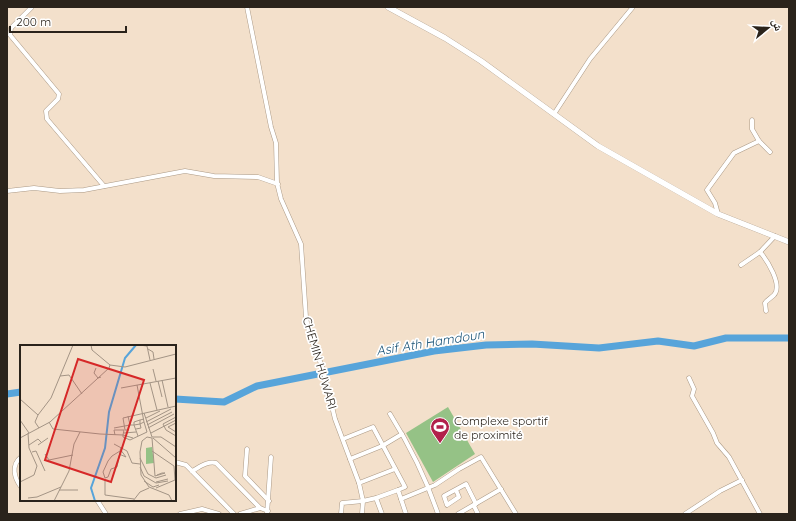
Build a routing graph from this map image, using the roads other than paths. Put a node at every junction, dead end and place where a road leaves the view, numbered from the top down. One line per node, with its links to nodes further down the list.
1 (32, 7): 10 (street)
2 (247, 7): 9 (street, CHEMIN HUWARI)
3 (388, 7): 5 (street)
4 (633, 7): 5 (street)
5 (554, 114): 12 (street)
6 (752, 120): 7 (street)
7 (759, 141): 8 (street); 12 (street)
8 (770, 152)
9 (278, 184): 10 (street); 21 (street, CHEMIN HUWARI)
10 (104, 186): 11 (street)
11 (7, 191)
12 (718, 214): 13 (street)
13 (775, 236): 14 (street); 15 (street)
14 (789, 242)
15 (760, 252): 16 (street); 17 (street)
16 (741, 265)
17 (766, 311)
18 (689, 378): 30 (street)
19 (390, 414): 20 (street)
20 (402, 434): 22 (street); 33 (street)
21 (343, 439): 22 (street); 26 (street, CHEMIN HUWARI)
22 (382, 446): 26 (street); 28 (street)
23 (247, 450): 39 (street)
24 (271, 457): 39 (street)
25 (20, 458): 32 (street)
26 (350, 459): 31 (street, CHEMIN HUWARI)
27 (176, 462): 29 (street)
28 (395, 468): 31 (street); 34 (street)
29 (192, 471): 43 (street); 49 (street)
30 (742, 480): 59 (street); 60 (street)
31 (359, 483): 41 (street, CHEMIN HUWARI)
32 (20, 485)
33 (429, 487): 36 (street); 38 (street); 55 (street)
34 (398, 490): 37 (street); 38 (street)
35 (456, 490): 42 (street)
36 (501, 490): 42 (street); 58 (street)
37 (376, 498): 41 (street); 53 (street)
38 (401, 499): 54 (street)
39 (269, 500): 45 (street)
40 (98, 501): 46 (street)
41 (363, 501): 51 (street); 52 (street, CHEMIN HUWARI)
42 (475, 505): 56 (street); 57 (street)
43 (260, 508): 44 (street); 45 (street)
44 (253, 512): 50 (street)
45 (267, 512)
46 (106, 514)
47 (180, 514): 48 (street)
48 (216, 514)
49 (234, 514)
50 (240, 514)
51 (341, 514)
52 (362, 514)
53 (382, 514)
54 (406, 514)
55 (438, 514)
56 (458, 514)
57 (478, 514)
58 (516, 514)
59 (685, 514)
60 (760, 514)

